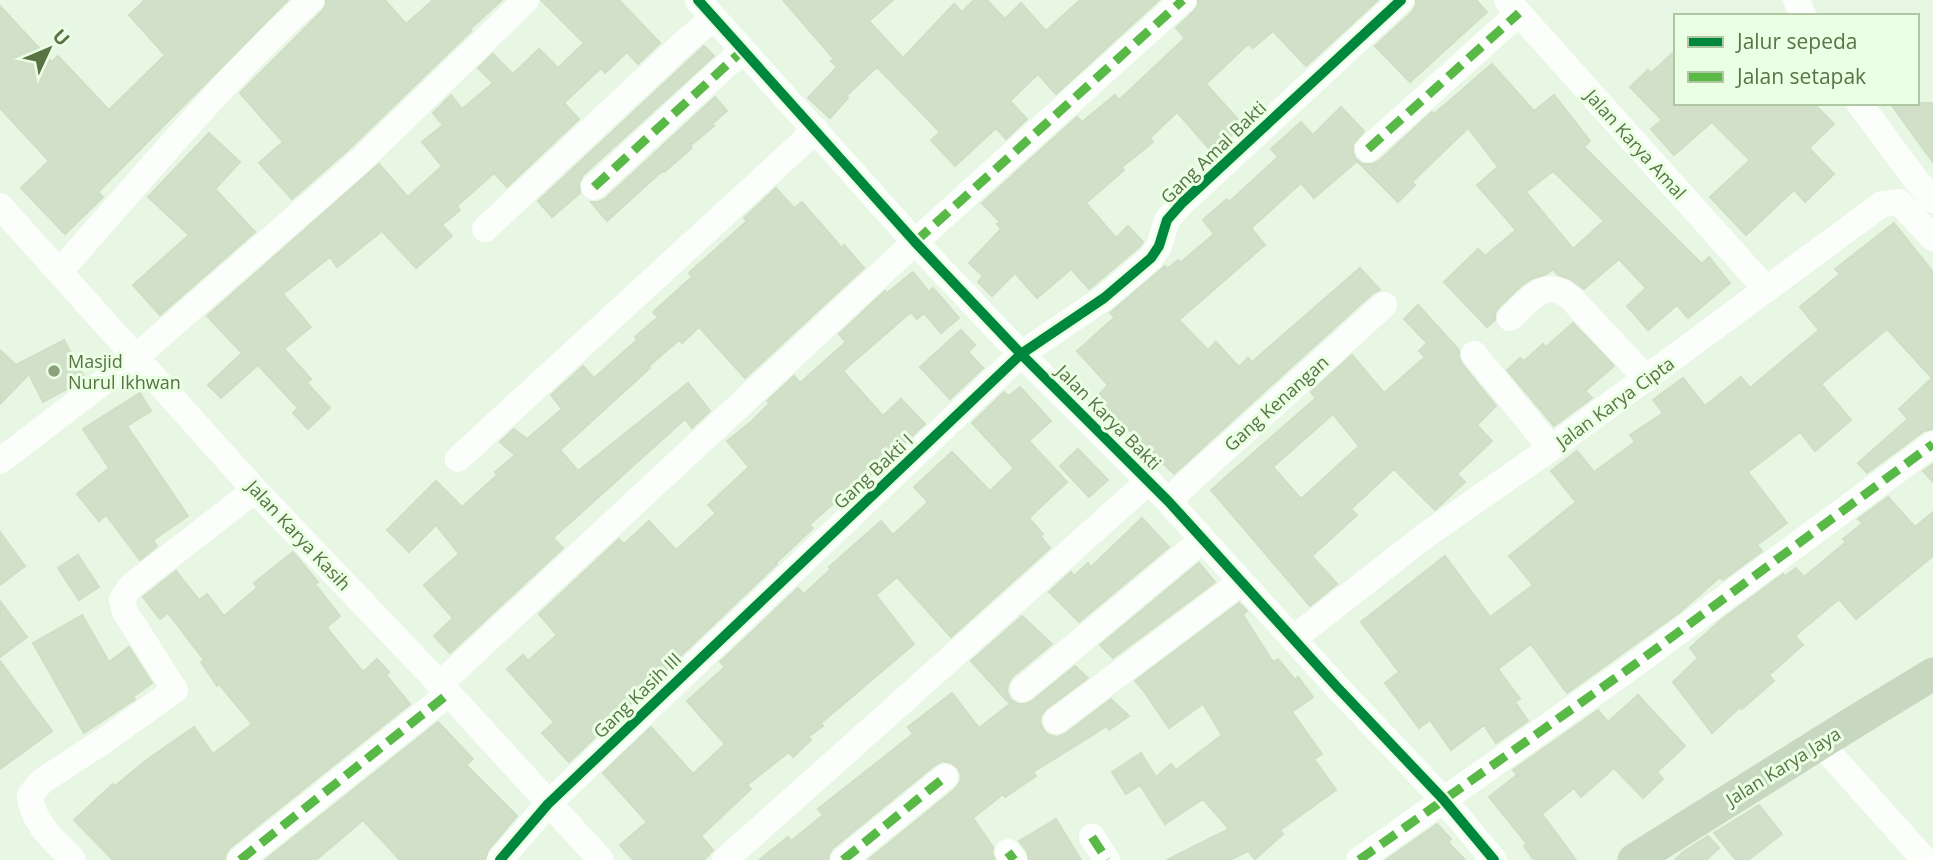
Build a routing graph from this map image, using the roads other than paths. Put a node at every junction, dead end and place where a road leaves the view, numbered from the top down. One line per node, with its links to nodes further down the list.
1 (311, 0): 18 (street)
2 (526, 0): 24 (street)
3 (1183, 0): 17 (street)
4 (1401, 0): 22 (street, Gang Amal Bakti)
5 (707, 6): 7 (street, Jalan Karya Bakti); 15 (street)
6 (1513, 7): 10 (street); 19 (street, Jalan Karya Amal)
7 (743, 50): 9 (street, Jalan Karya Bakti); 12 (street)
8 (1861, 105): 11 (street)
9 (816, 130): 17 (street, Jalan Karya Bakti); 28 (street)
10 (1368, 149)
11 (1924, 174): 13 (street)
12 (594, 187)
13 (1933, 200)
14 (0, 206): 18 (street, Jalan Karya Kasih)
15 (485, 229)
16 (1933, 238): 19 (street, Jalan Karya Cipta)
17 (915, 242): 22 (street, Jalan Karya Bakti); 38 (street)
18 (60, 271): 24 (street, Jalan Karya Kasih)
19 (1766, 289): 25 (street, Jalan Karya Cipta)
20 (1384, 305): 32 (street, Gang Kenangan)
21 (1510, 318): 25 (street)
22 (1021, 354): 30 (street, Jalan Karya Bakti); 35 (street, Gang Bakti I)
23 (1474, 354): 27 (street)
24 (136, 357): 29 (street); 31 (street, Jalan Karya Kasih)
25 (1647, 379): 27 (street, Jalan Karya Cipta)
26 (1933, 443): 43 (street)
27 (1551, 448): 36 (street, Jalan Karya Cipta)
28 (458, 459)
29 (0, 461)
30 (1149, 481): 32 (street, Jalan Karya Bakti); 50 (street)
31 (255, 490): 38 (street, Jalan Karya Kasih); 46 (street)
32 (1168, 502): 33 (street, Jalan Karya Bakti)
33 (1202, 540): 34 (street, Jalan Karya Bakti); 39 (street)
34 (1241, 582): 36 (street, Jalan Karya Bakti); 40 (street)
35 (749, 612): 44 (street, Gang Kasih III)
36 (1293, 639): 43 (street, Jalan Karya Bakti)
37 (1933, 674): 41 (main road, Jalan Karya Jaya)
38 (444, 689): 44 (street, Jalan Karya Kasih); 47 (street)
39 (1023, 689)
40 (1056, 721)
41 (1820, 743): 55 (main road, Jalan Karya Jaya); 56 (street)
42 (945, 777): 51 (street)
43 (1443, 799): 53 (street); 54 (street, Jalan Karya Bakti)
44 (548, 804): 48 (street, Gang Kasih III); 49 (street, Jalan Karya Kasih)
45 (1092, 837): 52 (street)
46 (73, 860)
47 (240, 860)
48 (500, 860)
49 (601, 860)
50 (725, 860)
51 (843, 860)
52 (1107, 860)
53 (1359, 860)
54 (1494, 860)
55 (1633, 860)
56 (1925, 860)

